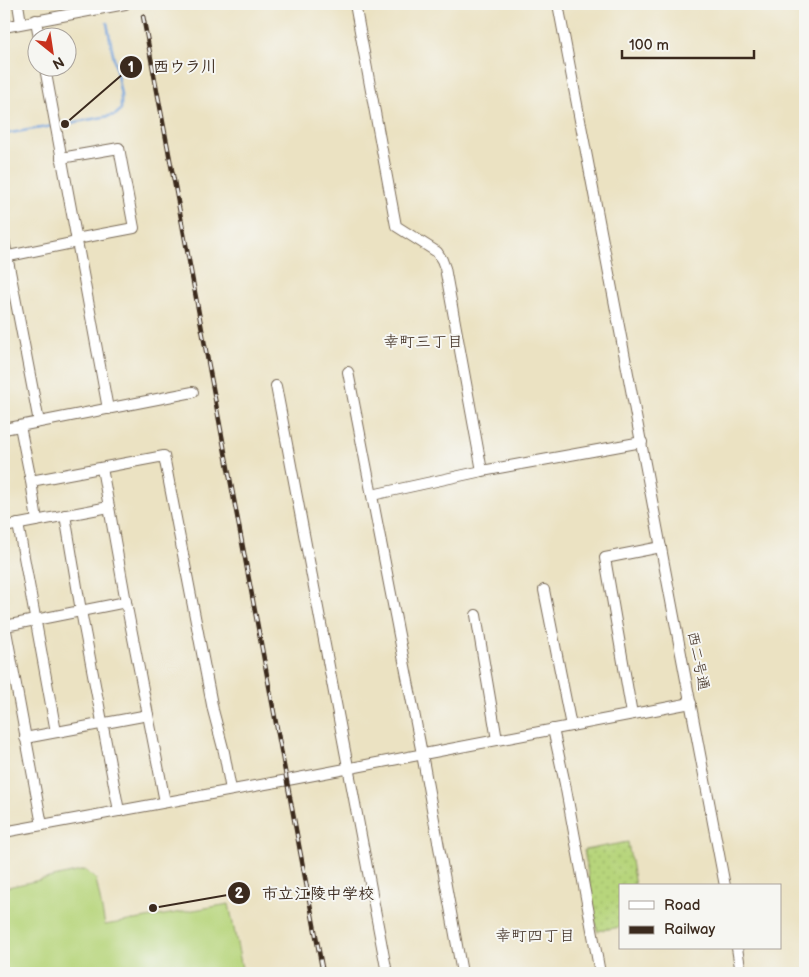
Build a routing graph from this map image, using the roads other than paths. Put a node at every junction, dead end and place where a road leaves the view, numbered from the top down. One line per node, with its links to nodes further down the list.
1 (18, 4): 6 (street)
2 (125, 4): 5 (street)
3 (355, 4): 23 (street)
4 (558, 4): 21 (street, 西二号通)
5 (36, 20): 6 (street); 8 (street)
6 (21, 23): 7 (street)
7 (4, 26)
8 (37, 28)
9 (47, 78): 10 (street)
10 (61, 158): 12 (street); 12 (street)
11 (4, 240): 13 (street)
12 (77, 240): 13 (street); 17 (street)
13 (5, 257): 18 (street)
14 (348, 372): 25 (street)
15 (276, 386): 48 (street)
16 (193, 392): 17 (street)
17 (108, 409): 18 (street)
18 (39, 422): 19 (street)
19 (20, 426): 20 (street); 24 (street)
20 (4, 429)
21 (642, 442): 23 (street); 31 (street, 西二号通)
22 (102, 468): 24 (street); 26 (street); 49 (street)
23 (482, 471): 25 (street)
24 (31, 481): 28 (street)
25 (372, 495): 47 (street)
26 (109, 507): 27 (street); 33 (street)
27 (65, 516): 28 (street); 34 (street)
28 (36, 521): 29 (street)
29 (18, 524): 30 (street); 36 (street)
30 (4, 527)
31 (661, 547): 38 (street, 西二号通); 39 (street)
32 (544, 590): 42 (street)
33 (126, 602): 34 (street); 40 (street)
34 (81, 611): 36 (street); 41 (street)
35 (476, 615): 46 (street)
36 (36, 620): 37 (street); 44 (street)
37 (4, 623): 45 (street)
38 (691, 703): 39 (street); 54 (street, 西二号通)
39 (632, 714): 42 (street)
40 (148, 715): 41 (street); 50 (street)
41 (103, 723): 44 (street); 51 (street)
42 (571, 726): 43 (street)
43 (553, 729): 46 (street); 58 (street)
44 (56, 732): 45 (street)
45 (25, 738): 52 (street)
46 (497, 740): 47 (street)
47 (422, 754): 48 (street); 57 (street)
48 (348, 768): 49 (street); 56 (street)
49 (232, 790): 50 (street)
50 (165, 802): 51 (street)
51 (119, 811): 52 (street)
52 (42, 825): 53 (street)
53 (4, 832)
54 (725, 884)
55 (737, 950): 59 (street)
56 (387, 973)
57 (462, 973)
58 (600, 973)
59 (742, 973)

